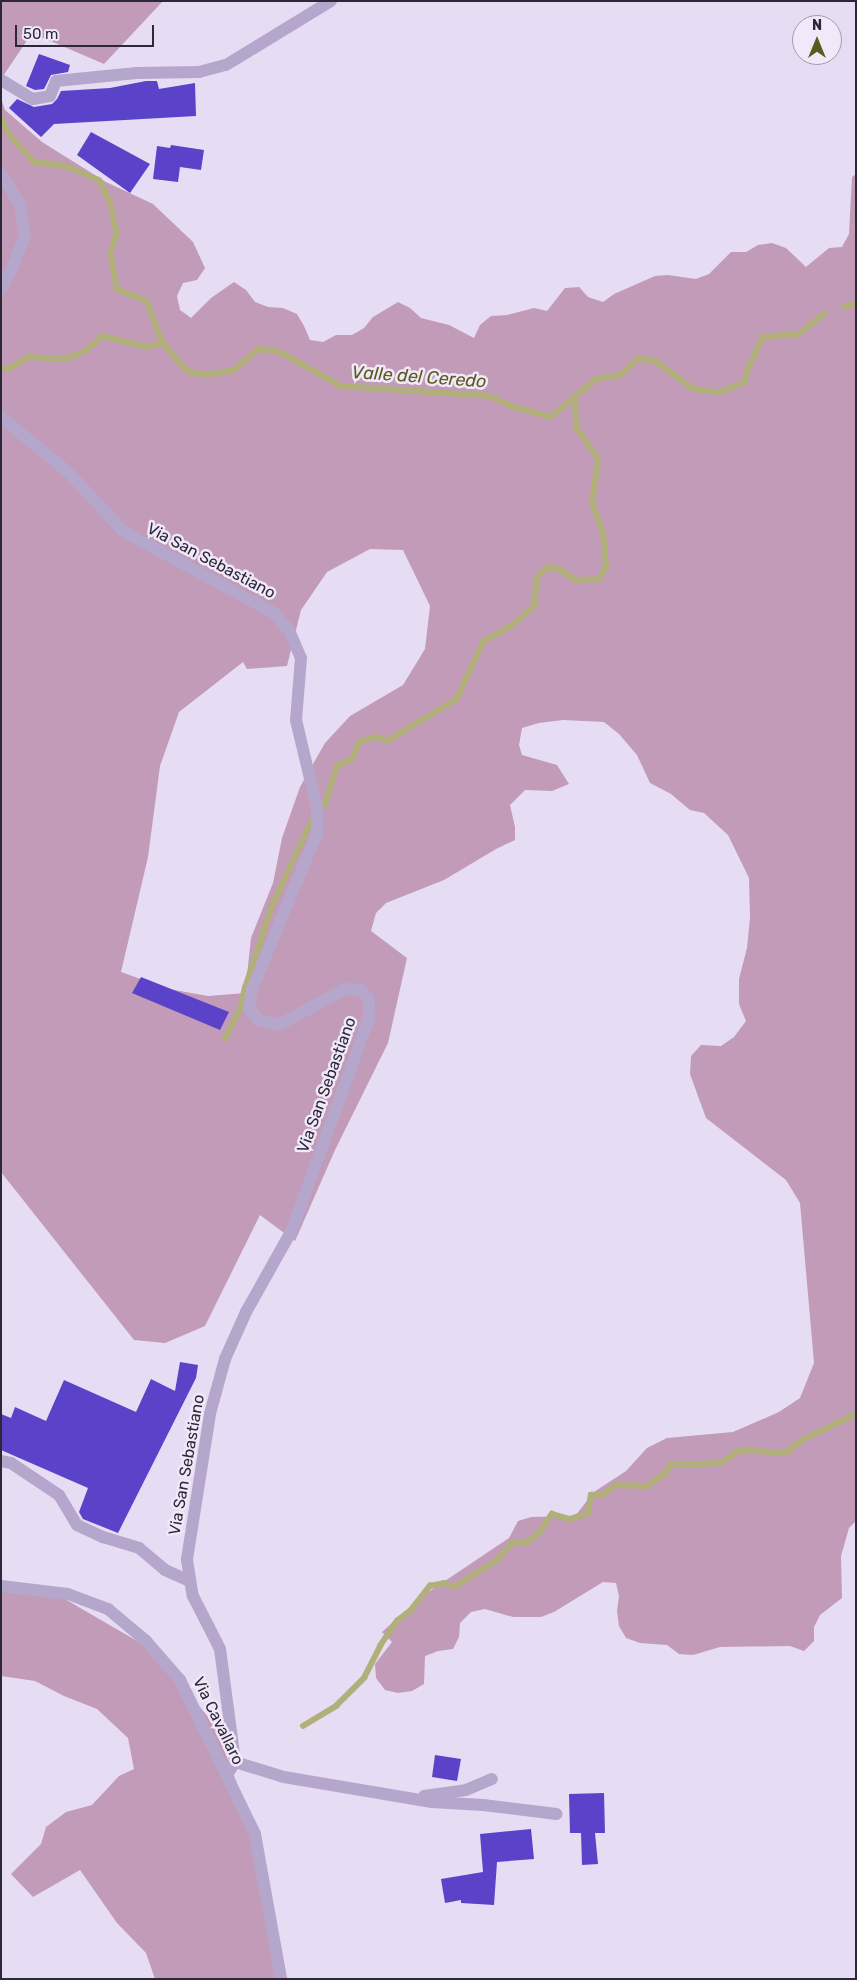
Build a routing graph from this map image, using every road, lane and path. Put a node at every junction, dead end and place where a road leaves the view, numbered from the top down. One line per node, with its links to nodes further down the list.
1 (331, 1): 2 (street)
2 (1, 80)
3 (1, 173): 4 (street)
4 (1, 289)
5 (1, 417): 7 (street, Via San Sebastiano)
6 (1, 1461): 7 (street)
7 (190, 1581): 9 (street, Via San Sebastiano)
8 (1, 1586): 10 (street, Via Cavallaro)
9 (235, 1762): 10 (street); 12 (street)
10 (227, 1775): 14 (street, Via Cavallaro)
11 (492, 1779): 12 (street)
12 (412, 1798): 13 (street)
13 (556, 1814)
14 (281, 1979)

